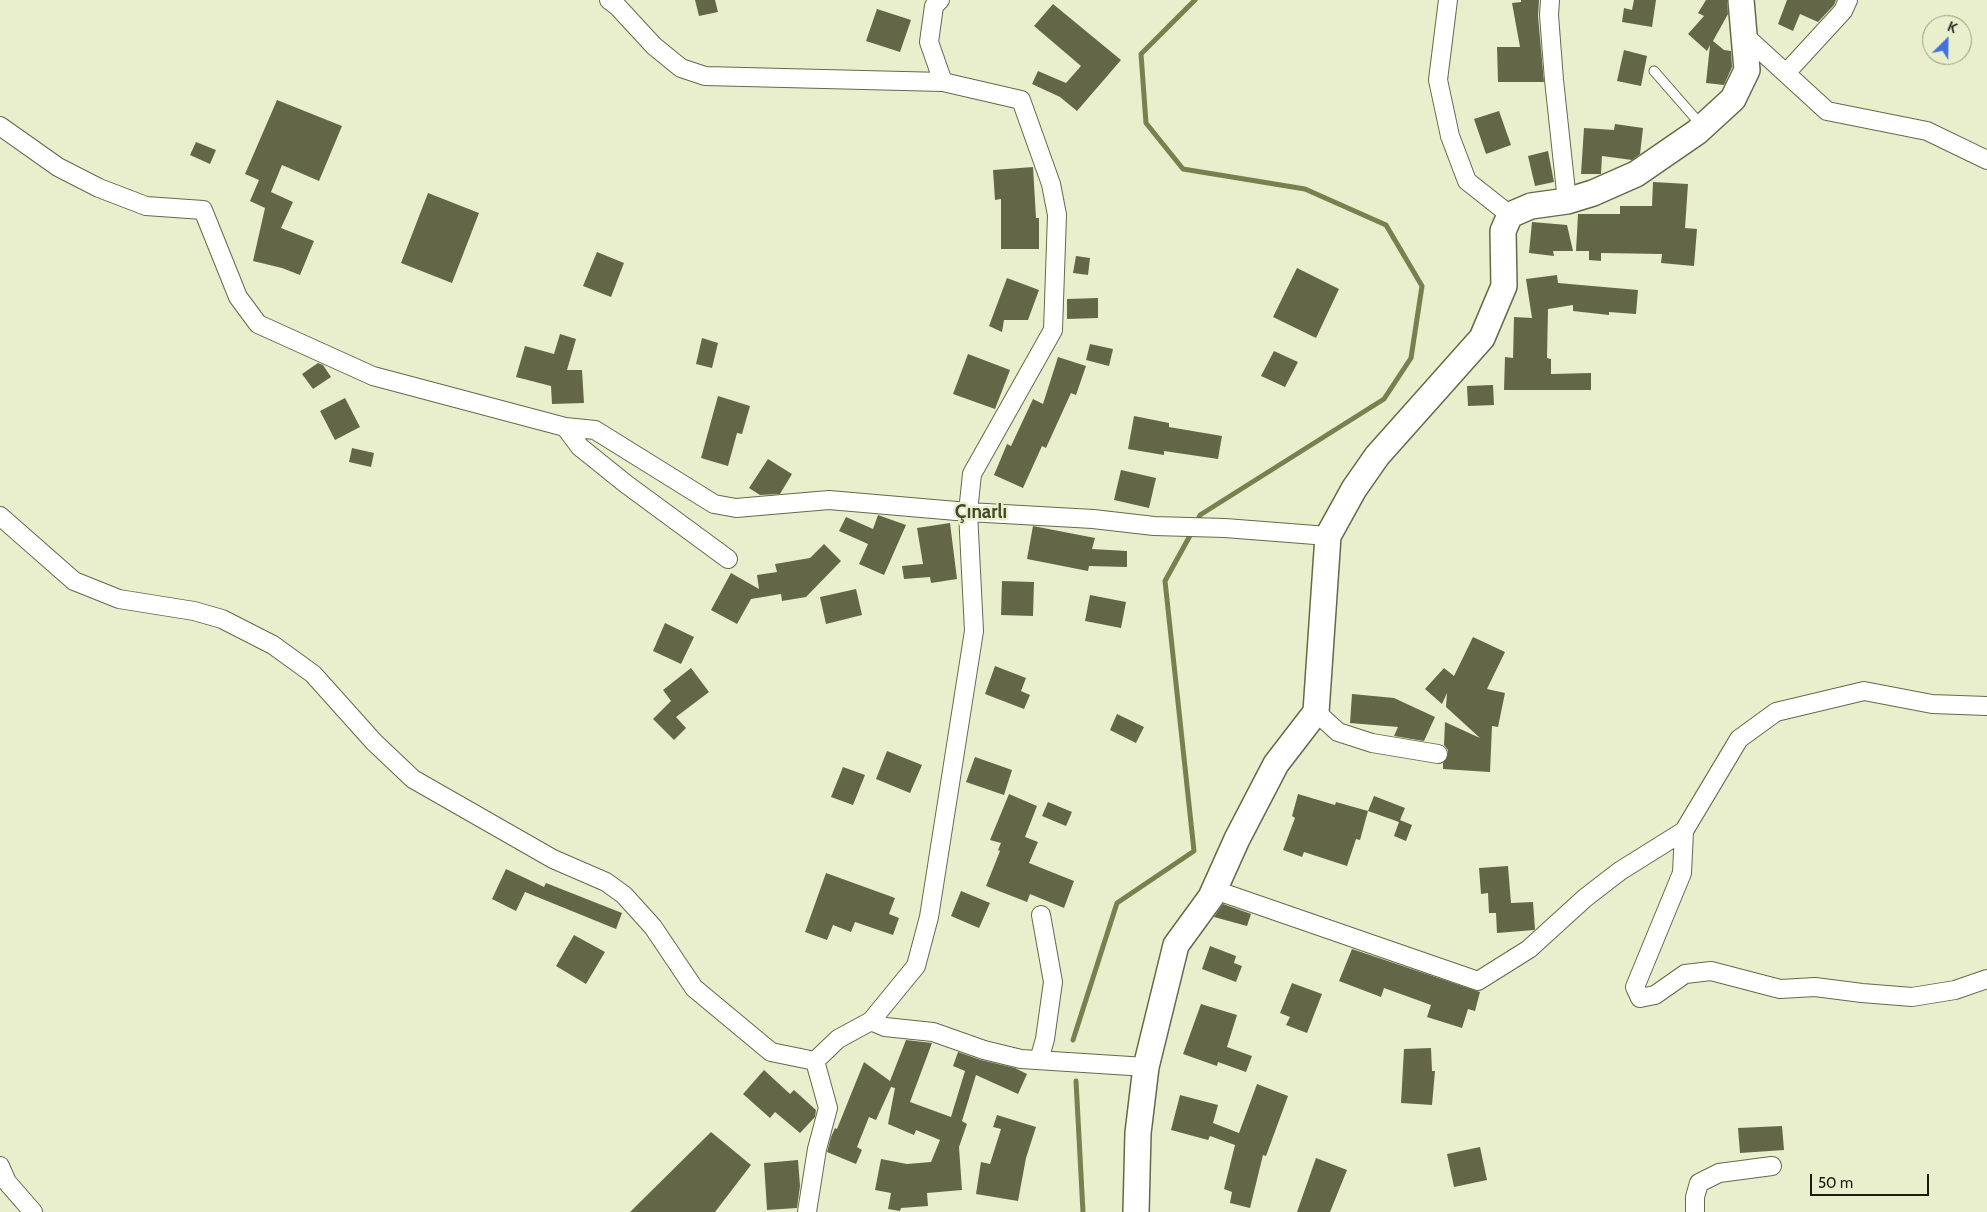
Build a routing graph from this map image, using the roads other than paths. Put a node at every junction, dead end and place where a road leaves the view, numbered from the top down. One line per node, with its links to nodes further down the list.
1 (608, 0): 10 (street)
2 (940, 0): 10 (street)
3 (1448, 0): 15 (street)
4 (1550, 0): 14 (street)
5 (1741, 0): 7 (street)
6 (1848, 0): 9 (street)
7 (1744, 36): 9 (street); 12 (street)
8 (1654, 71): 12 (lane)
9 (1786, 73): 13 (street)
10 (943, 82): 17 (street)
11 (0, 126): 16 (street)
12 (1702, 126): 14 (street)
13 (1987, 160)
14 (1567, 201): 15 (street)
15 (1510, 215): 19 (street)
16 (565, 428): 17 (street); 20 (street)
17 (968, 512): 19 (street); 28 (street)
18 (0, 516): 30 (street)
19 (1328, 536): 22 (street)
20 (728, 559)
21 (1987, 706): 24 (street)
22 (1316, 712): 23 (street); 25 (street)
23 (1438, 754)
24 (1684, 831): 25 (street); 27 (street)
25 (1214, 890): 31 (street)
26 (1041, 915): 29 (street)
27 (1987, 979)
28 (871, 1021): 29 (street); 30 (street)
29 (1039, 1060): 31 (street)
30 (815, 1061): 35 (street)
31 (1146, 1067): 36 (street)
32 (0, 1166): 34 (street)
33 (1772, 1166): 37 (street)
34 (33, 1212)
35 (807, 1212)
36 (1136, 1212)
37 (1696, 1212)

